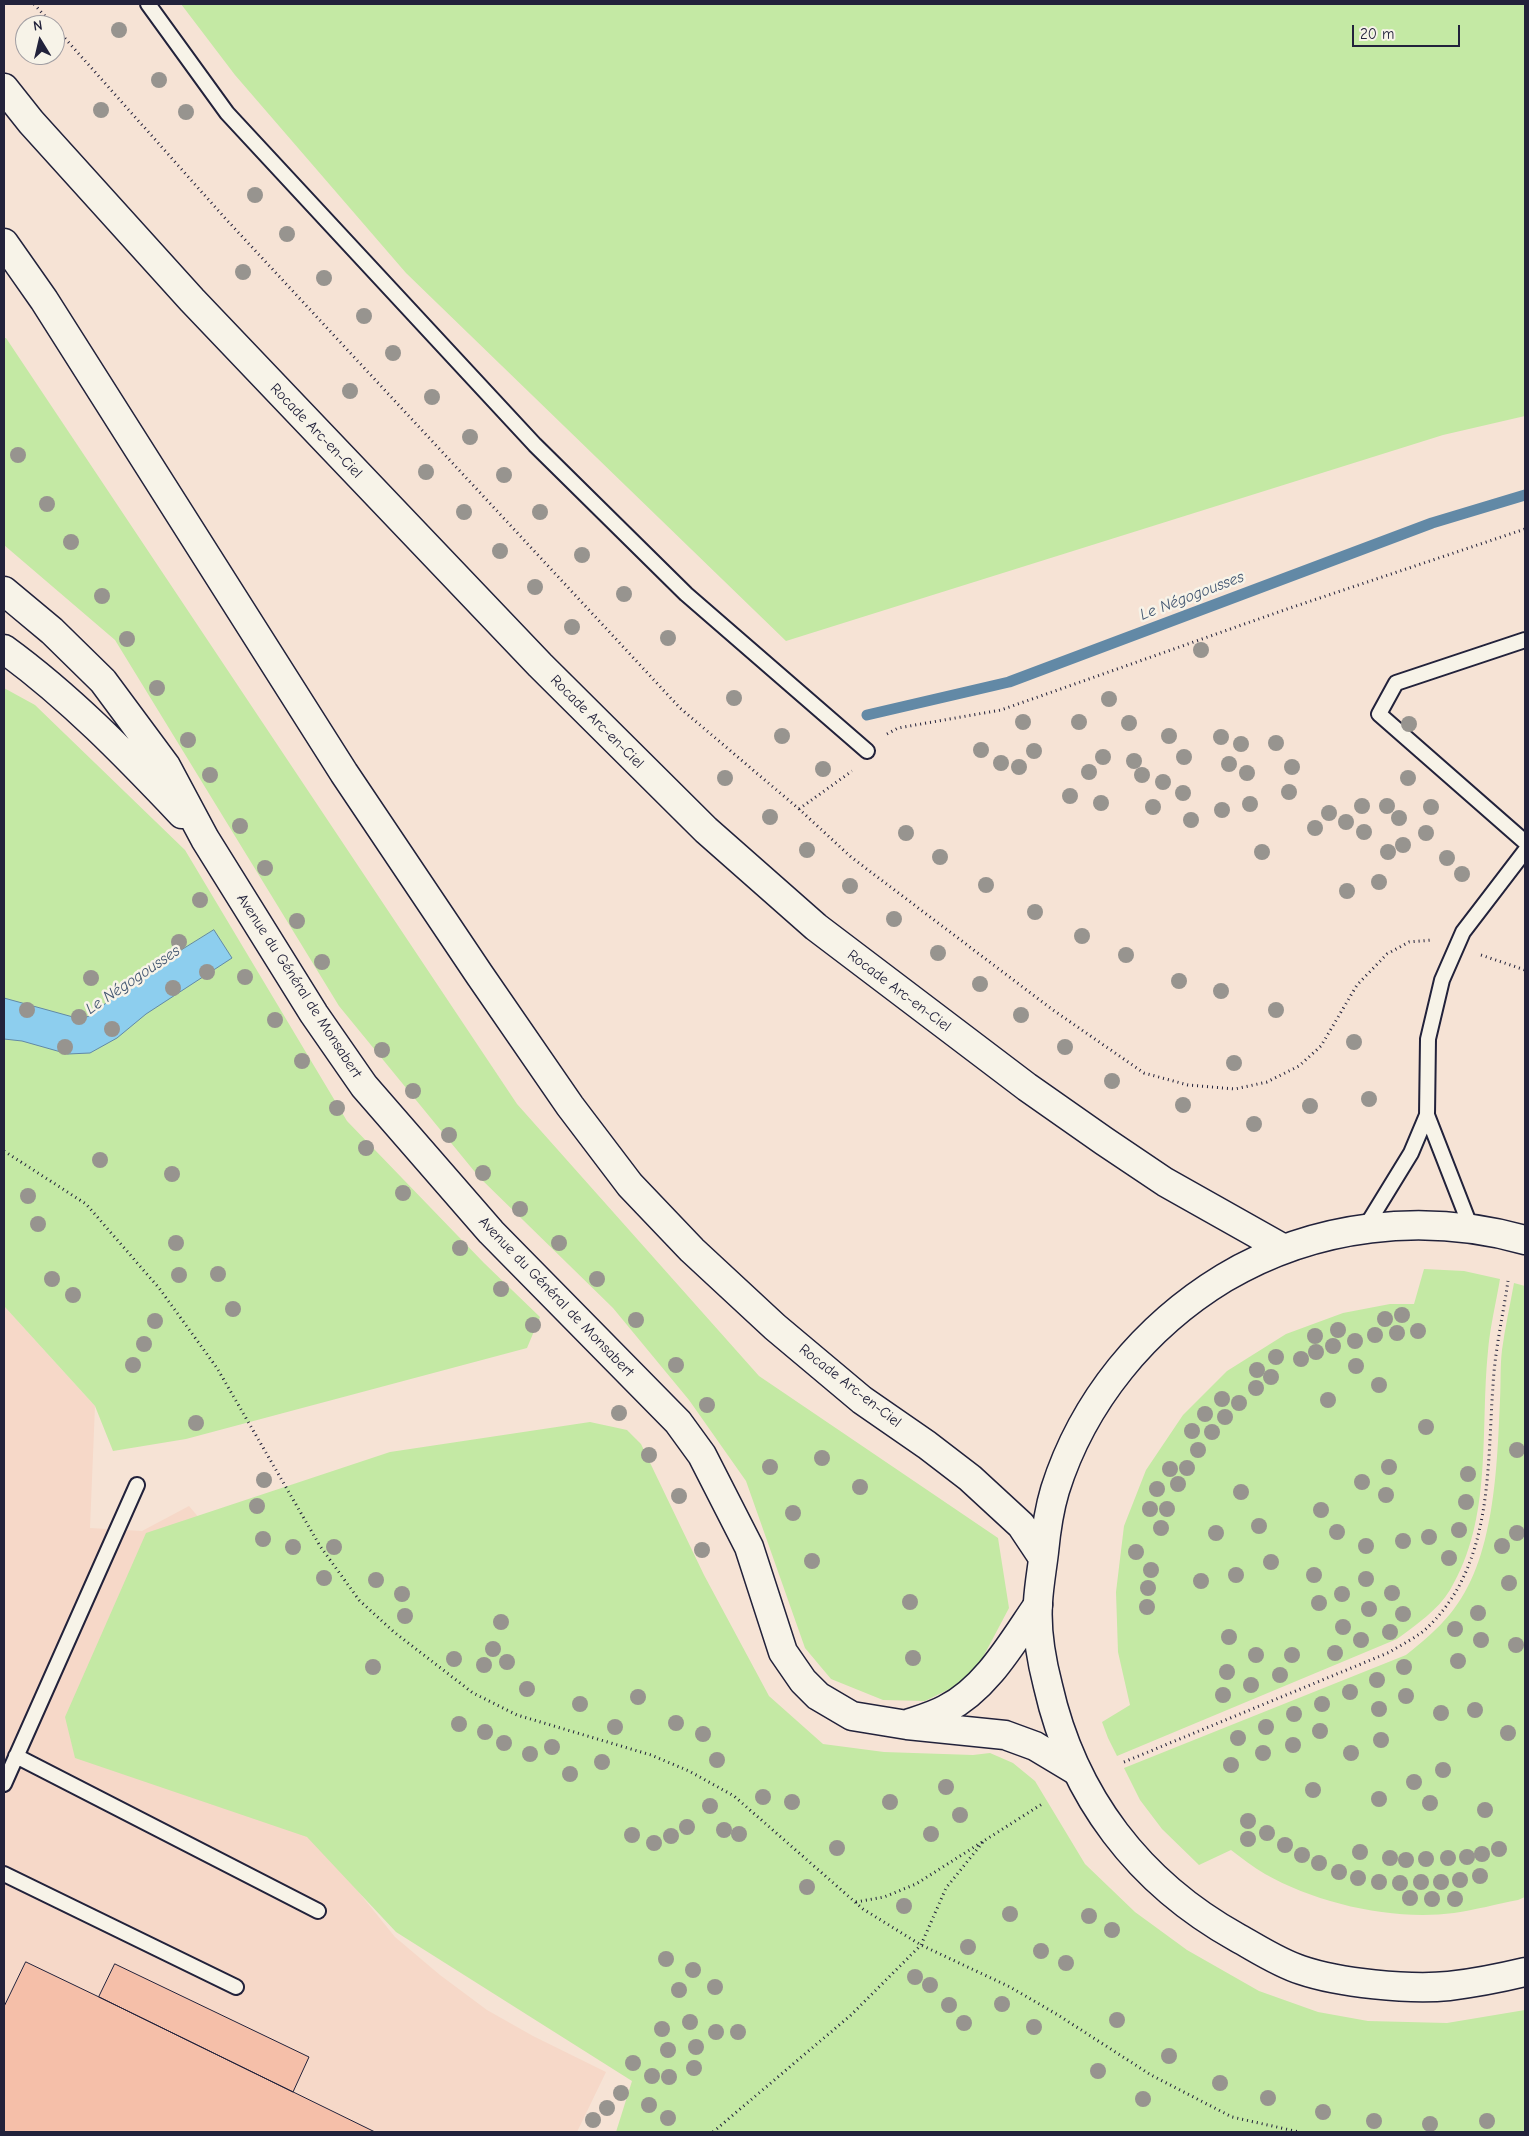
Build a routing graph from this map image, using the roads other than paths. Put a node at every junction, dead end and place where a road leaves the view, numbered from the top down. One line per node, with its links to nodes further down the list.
1 (148, 4): 7 (lane)
2 (4, 88): 15 (main road, Rocade Arc-en-Ciel)
3 (4, 243): 17 (main road, Rocade Arc-en-Ciel)
4 (4, 591): 8 (main road, Avenue du Général de Monsabert)
5 (1525, 640): 9 (lane)
6 (4, 649): 8 (main road, Avenue du Général de Monsabert)
7 (867, 751)
8 (205, 839): 19 (main road, Avenue du Général de Monsabert)
9 (1525, 842)
10 (1525, 851): 11 (lane)
11 (1427, 1115): 12 (lane); 13 (lane)
12 (1365, 1228): 13 (main road); 15 (main road)
13 (1471, 1228): 14 (main road)
14 (1525, 1240)
15 (1284, 1249): 17 (main road)
16 (137, 1485): 20 (lane)
17 (1043, 1558): 18 (main road)
18 (1038, 1605): 19 (main road); 21 (main road)
19 (907, 1725): 21 (main road, Avenue du Général de Monsabert)
20 (16, 1756): 22 (lane); 24 (lane)
21 (1075, 1770): 25 (main road)
22 (4, 1784)
23 (4, 1874): 26 (lane)
24 (318, 1910)
25 (1525, 1972)
26 (236, 1987)

